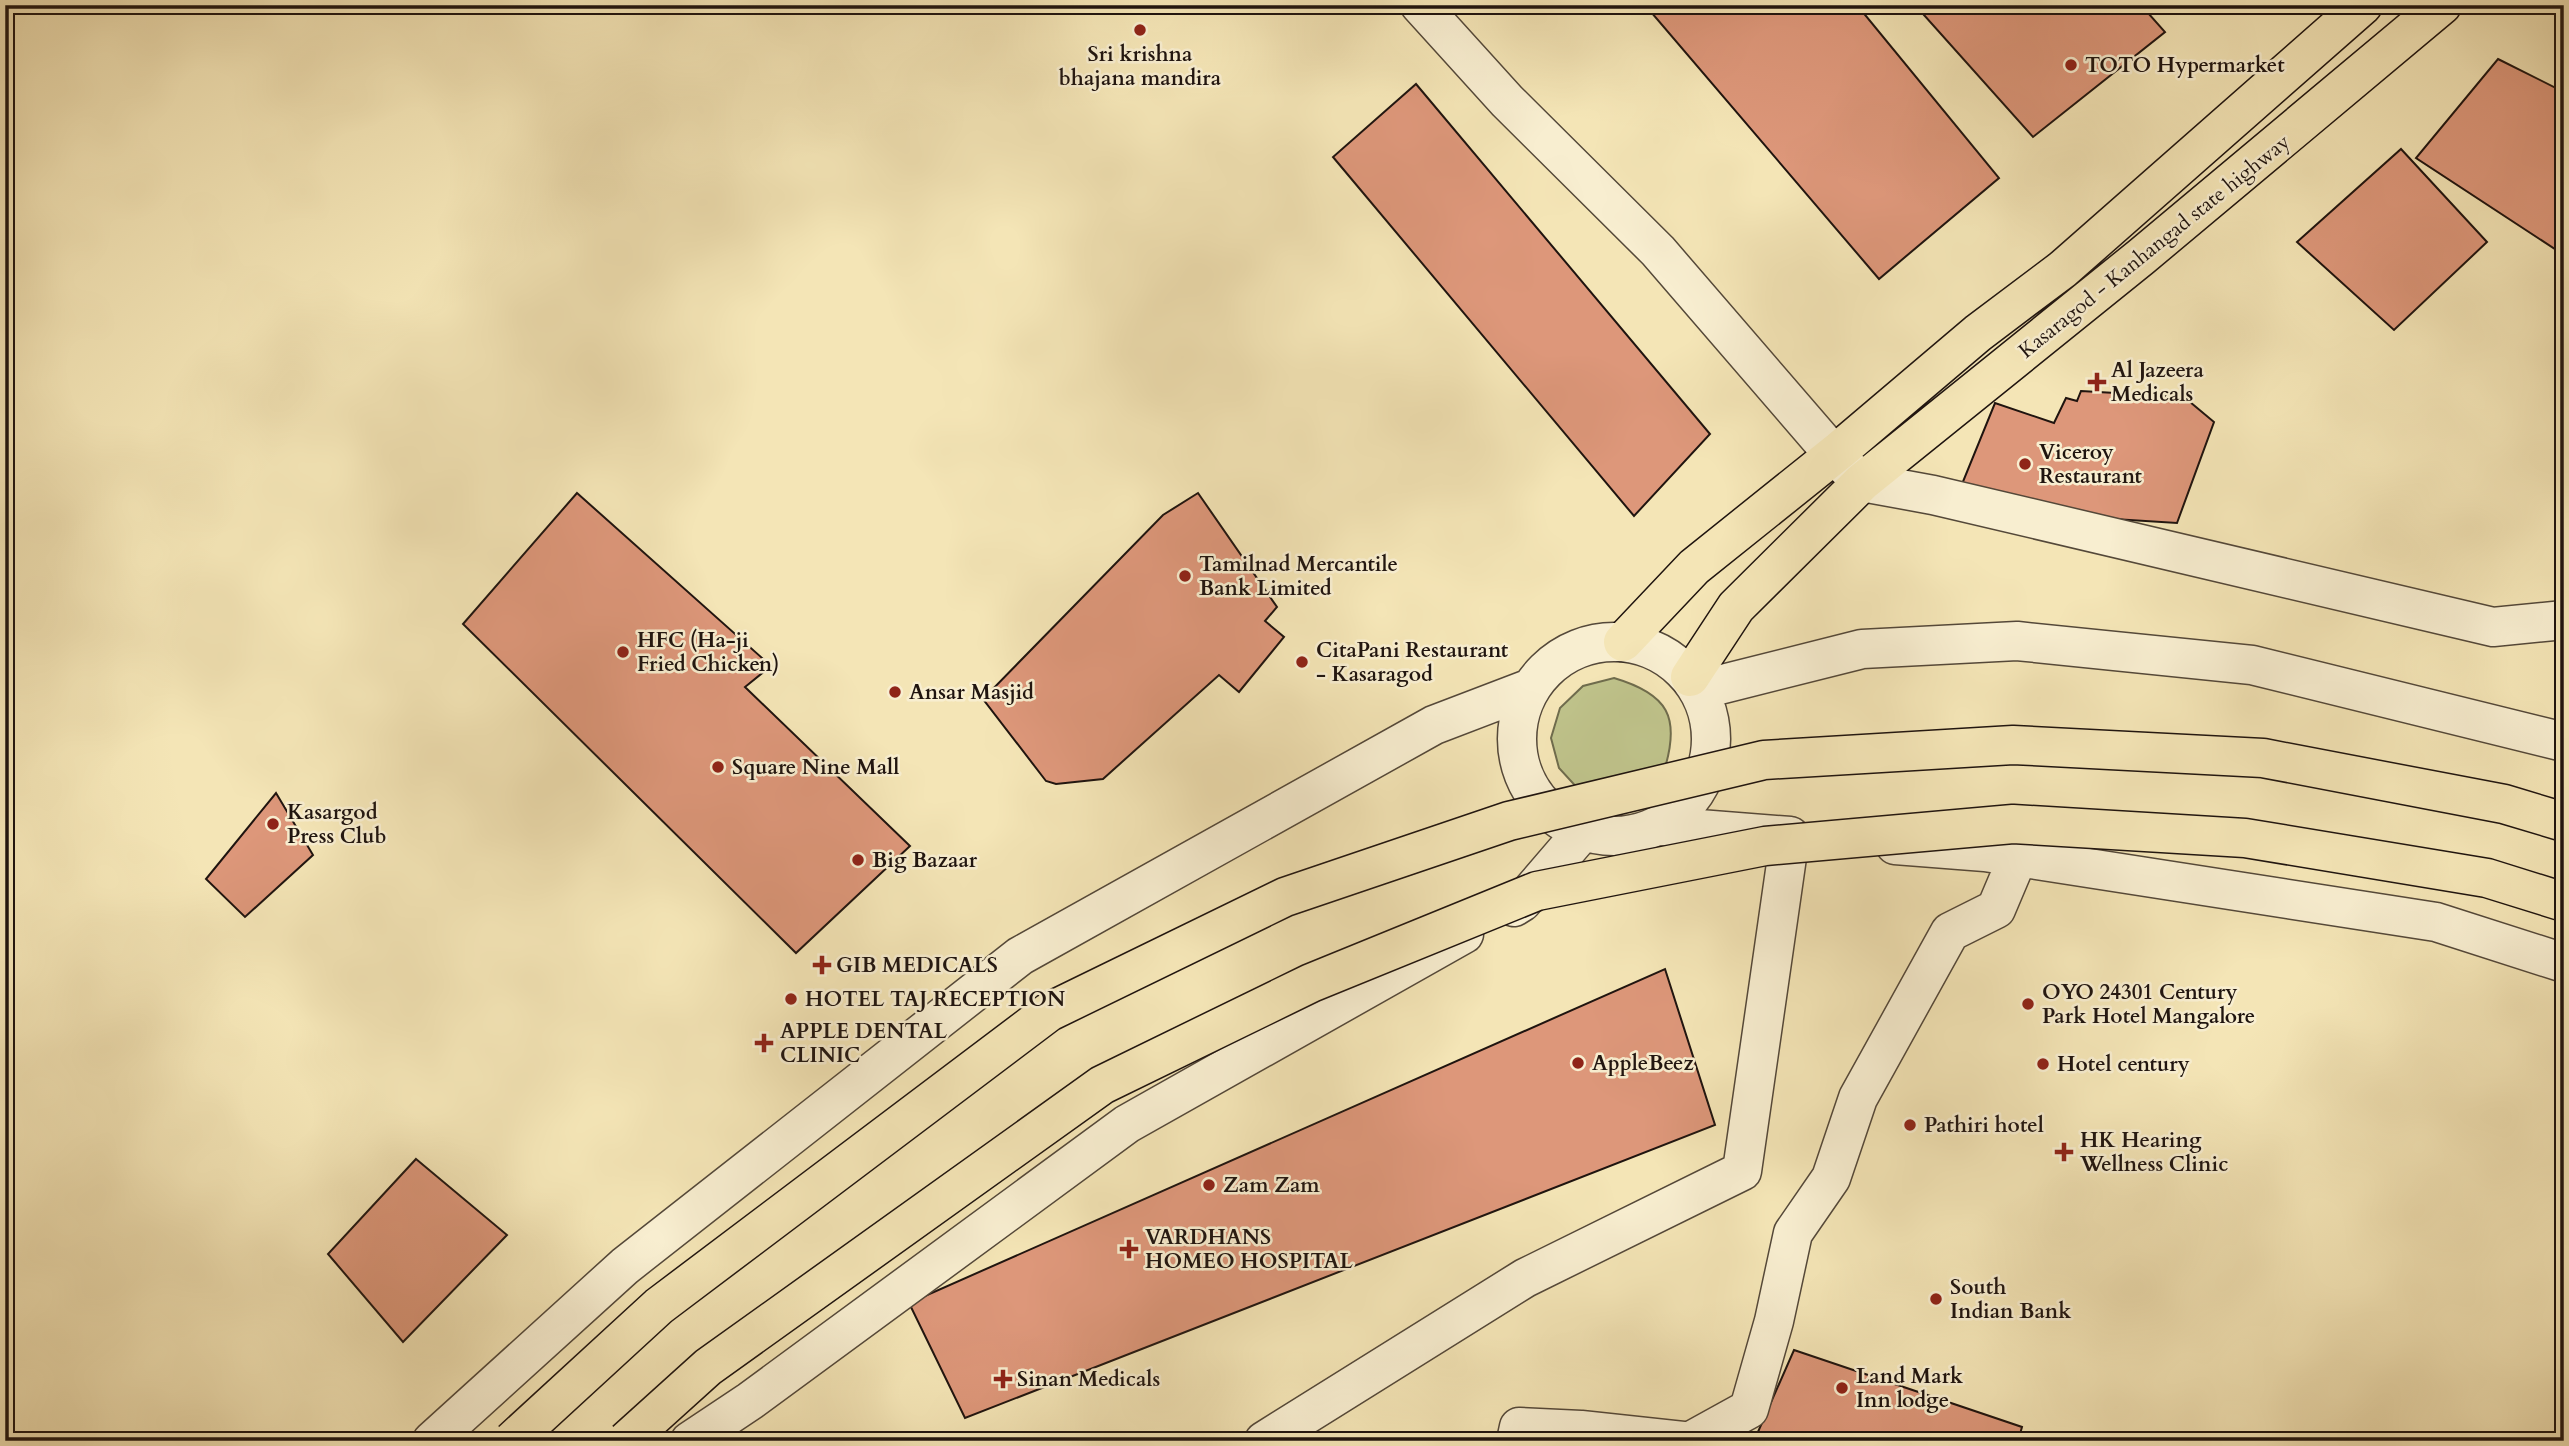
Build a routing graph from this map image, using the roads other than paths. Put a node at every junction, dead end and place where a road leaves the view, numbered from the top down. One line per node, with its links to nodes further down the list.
1 (1420, 5): 4 (street)
2 (2363, 5): 4 (main road, Kasaragod - Kanhangad state highway)
3 (2442, 5): 5 (main road, Kasaragod - Kanhangad state highway)
4 (1837, 453): 5 (street); 7 (main road, Kasaragod - Kanhangad state highway)
5 (1862, 482): 6 (street); 8 (main road, Kasaragod - Kanhangad state highway)
6 (2564, 620)
7 (1623, 642): 8 (street); 9 (street)
8 (1694, 683): 10 (street); 12 (street)
9 (1531, 688): 13 (street); 18 (street)
10 (2564, 742)
11 (2564, 822): 19 (main road, bridge)
12 (1661, 826): 13 (street); 14 (street)
13 (1583, 831): 21 (street)
14 (1790, 836): 15 (street); 22 (street)
15 (2018, 857): 17 (street); 25 (street)
16 (2564, 902): 20 (main road, bridge)
17 (2564, 962)
18 (432, 1441)
19 (512, 1441)
20 (626, 1441)
21 (690, 1441)
22 (1264, 1441)
23 (1516, 1441): 24 (street)
24 (1683, 1441)
25 (1691, 1441)

